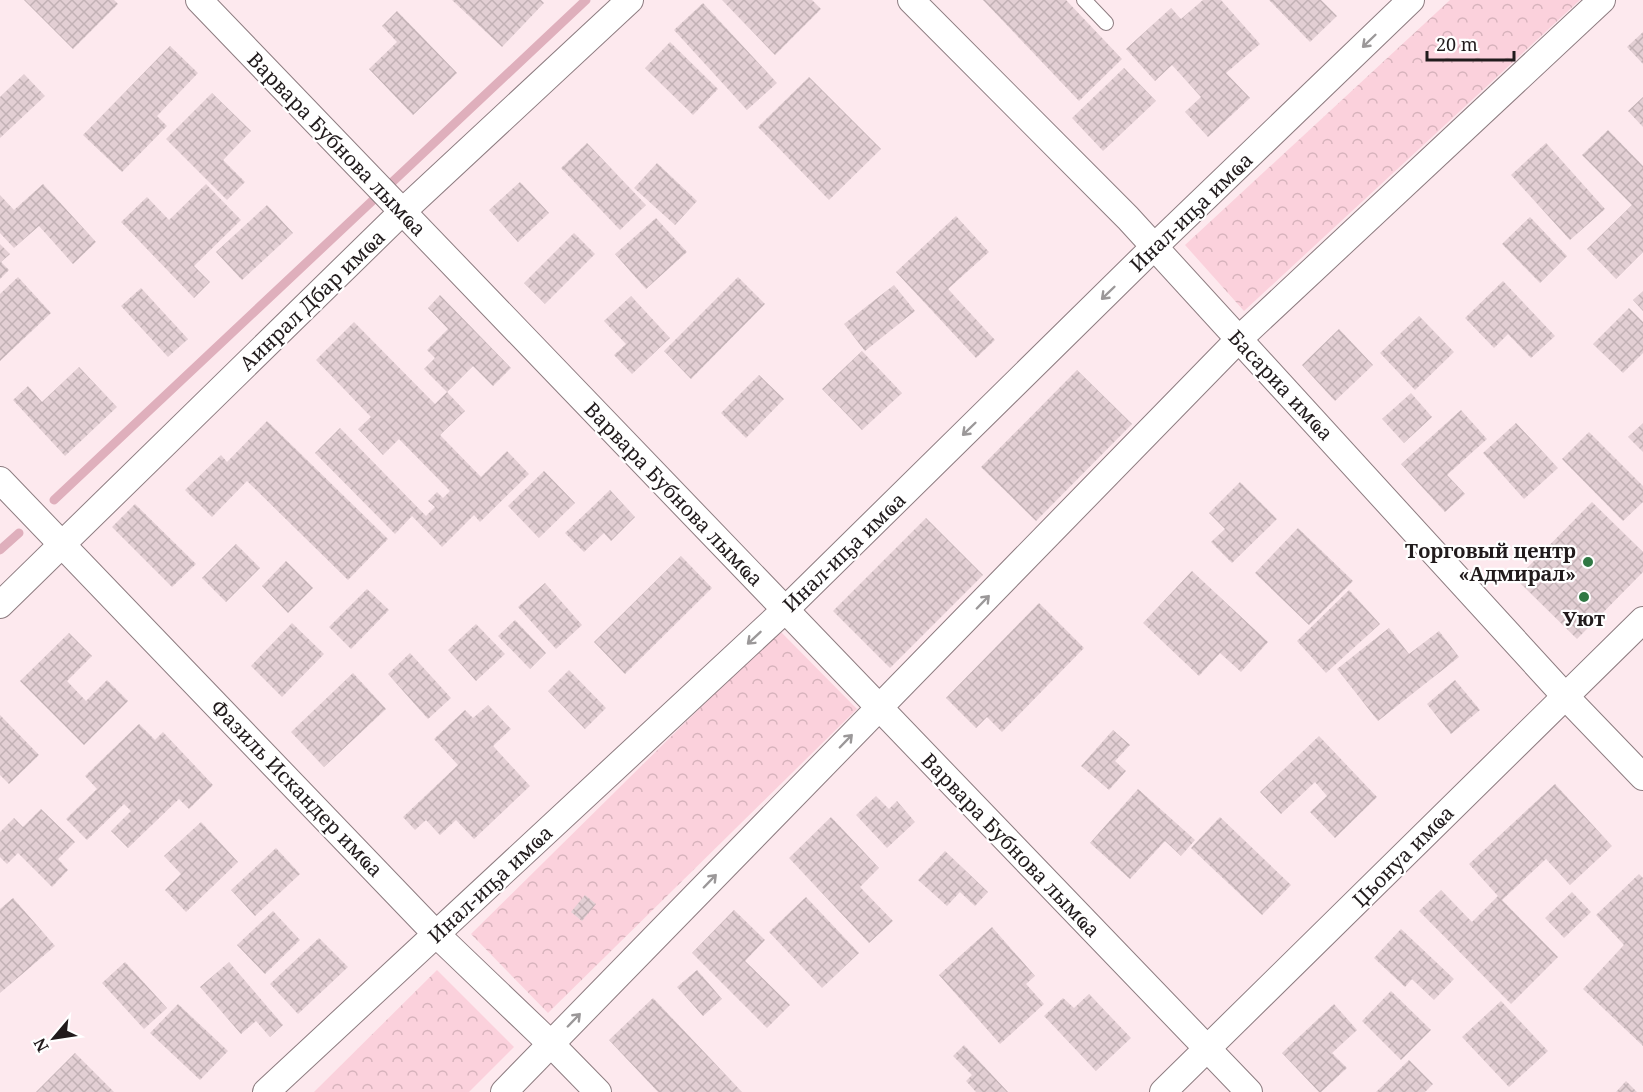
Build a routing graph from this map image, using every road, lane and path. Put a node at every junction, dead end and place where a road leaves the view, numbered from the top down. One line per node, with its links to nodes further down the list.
1 (199, 0): 8 (street, Варвара Бубнова лымҩа)
2 (630, 0): 8 (street, Аинрал Дбар имҩа)
3 (911, 0): 9 (street, Басариа имҩа)
4 (1084, 0): 7 (lane)
5 (1412, 0): 9 (street, Инал-иҧа имҩа, one-way to 9)
6 (1602, 0): 10 (street)
7 (1106, 23)
8 (402, 212): 12 (street, Аинрал Дбар имҩа); 14 (street, Варвара Бубнова лымҩа)
9 (1154, 247): 10 (street, Басариа имҩа); 14 (street, Инал-иҧа имҩа, one-way to 14)
10 (1239, 339): 16 (street, Басариа имҩа); 17 (street, one-way to 10)
11 (0, 480): 12 (street, Фазиль Искандер имҩа)
12 (63, 543): 13 (street, Аинрал Дбар имҩа); 19 (street, Фазиль Искандер имҩа)
13 (0, 605)
14 (785, 610): 17 (street, Варвара Бубнова лымҩа); 19 (street, Инал-иҧа имҩа, one-way to 19)
15 (1643, 620): 16 (street, Џьонуа имҩа)
16 (1565, 696): 18 (street, Басариа имҩа); 21 (street, Џьонуа имҩа)
17 (879, 707): 20 (street, one-way to 17); 21 (street, Варвара Бубнова лымҩа)
18 (1643, 777)
19 (436, 934): 20 (street, Фазиль Искандер имҩа); 22 (street, Инал-иҧа имҩа)
20 (551, 1044): 23 (street); 24 (street, Фазиль Искандер имҩа)
21 (1208, 1049): 25 (street, Џьонуа имҩа); 26 (street, Варвара Бубнова лымҩа)
22 (266, 1092)
23 (504, 1092)
24 (598, 1092)
25 (1163, 1092)
26 (1249, 1092)

